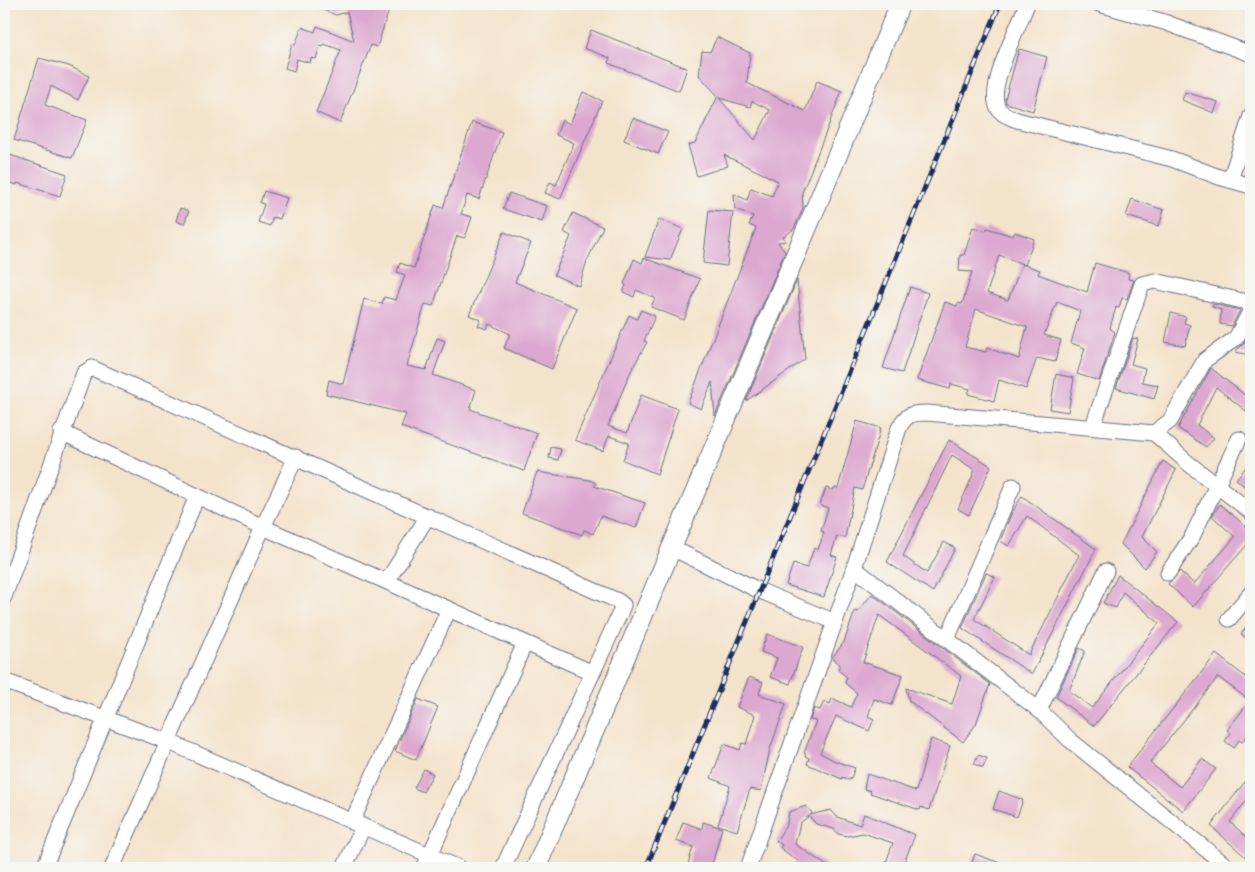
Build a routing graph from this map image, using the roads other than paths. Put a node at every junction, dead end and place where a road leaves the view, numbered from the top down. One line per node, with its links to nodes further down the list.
1 (900, 4): 21 (main road)
2 (1027, 4): 6 (street)
3 (1099, 4): 4 (street)
4 (1251, 54)
5 (1251, 116): 6 (street)
6 (1230, 180): 7 (street)
7 (1251, 186)
8 (1251, 303): 10 (street)
9 (1251, 310): 12 (street)
10 (1093, 426): 12 (street); 22 (street)
11 (61, 432): 14 (street); 17 (street); 27 (street)
12 (1154, 433): 15 (street)
13 (1239, 440): 15 (street)
14 (296, 457): 19 (street); 20 (street)
15 (1216, 485): 18 (street); 24 (street)
16 (1013, 486): 33 (street)
17 (197, 496): 20 (street); 38 (street)
18 (1251, 512)
19 (428, 516): 25 (street); 28 (street)
20 (263, 526): 25 (street); 39 (street)
21 (672, 548): 30 (main road); 32 (street)
22 (854, 568): 32 (street); 33 (street)
23 (1106, 572): 37 (street)
24 (1168, 574)
25 (387, 582): 29 (street)
26 (1251, 593): 31 (street)
27 (4, 597)
28 (623, 605): 30 (street); 35 (street)
29 (449, 609): 34 (street); 40 (street)
30 (644, 614): 47 (main road)
31 (1230, 619)
32 (835, 622): 48 (street)
33 (947, 639): 37 (street)
34 (525, 643): 35 (street); 41 (street)
35 (591, 672): 46 (street)
36 (4, 681): 38 (street)
37 (1039, 710): 49 (street)
38 (104, 718): 39 (street); 42 (street)
39 (169, 742): 40 (street); 43 (street)
40 (358, 824): 41 (street); 44 (street)
41 (426, 862): 45 (street)
42 (44, 868)
43 (112, 868)
44 (344, 868)
45 (459, 868)
46 (503, 868)
47 (536, 868)
48 (748, 868)
49 (1229, 868)

